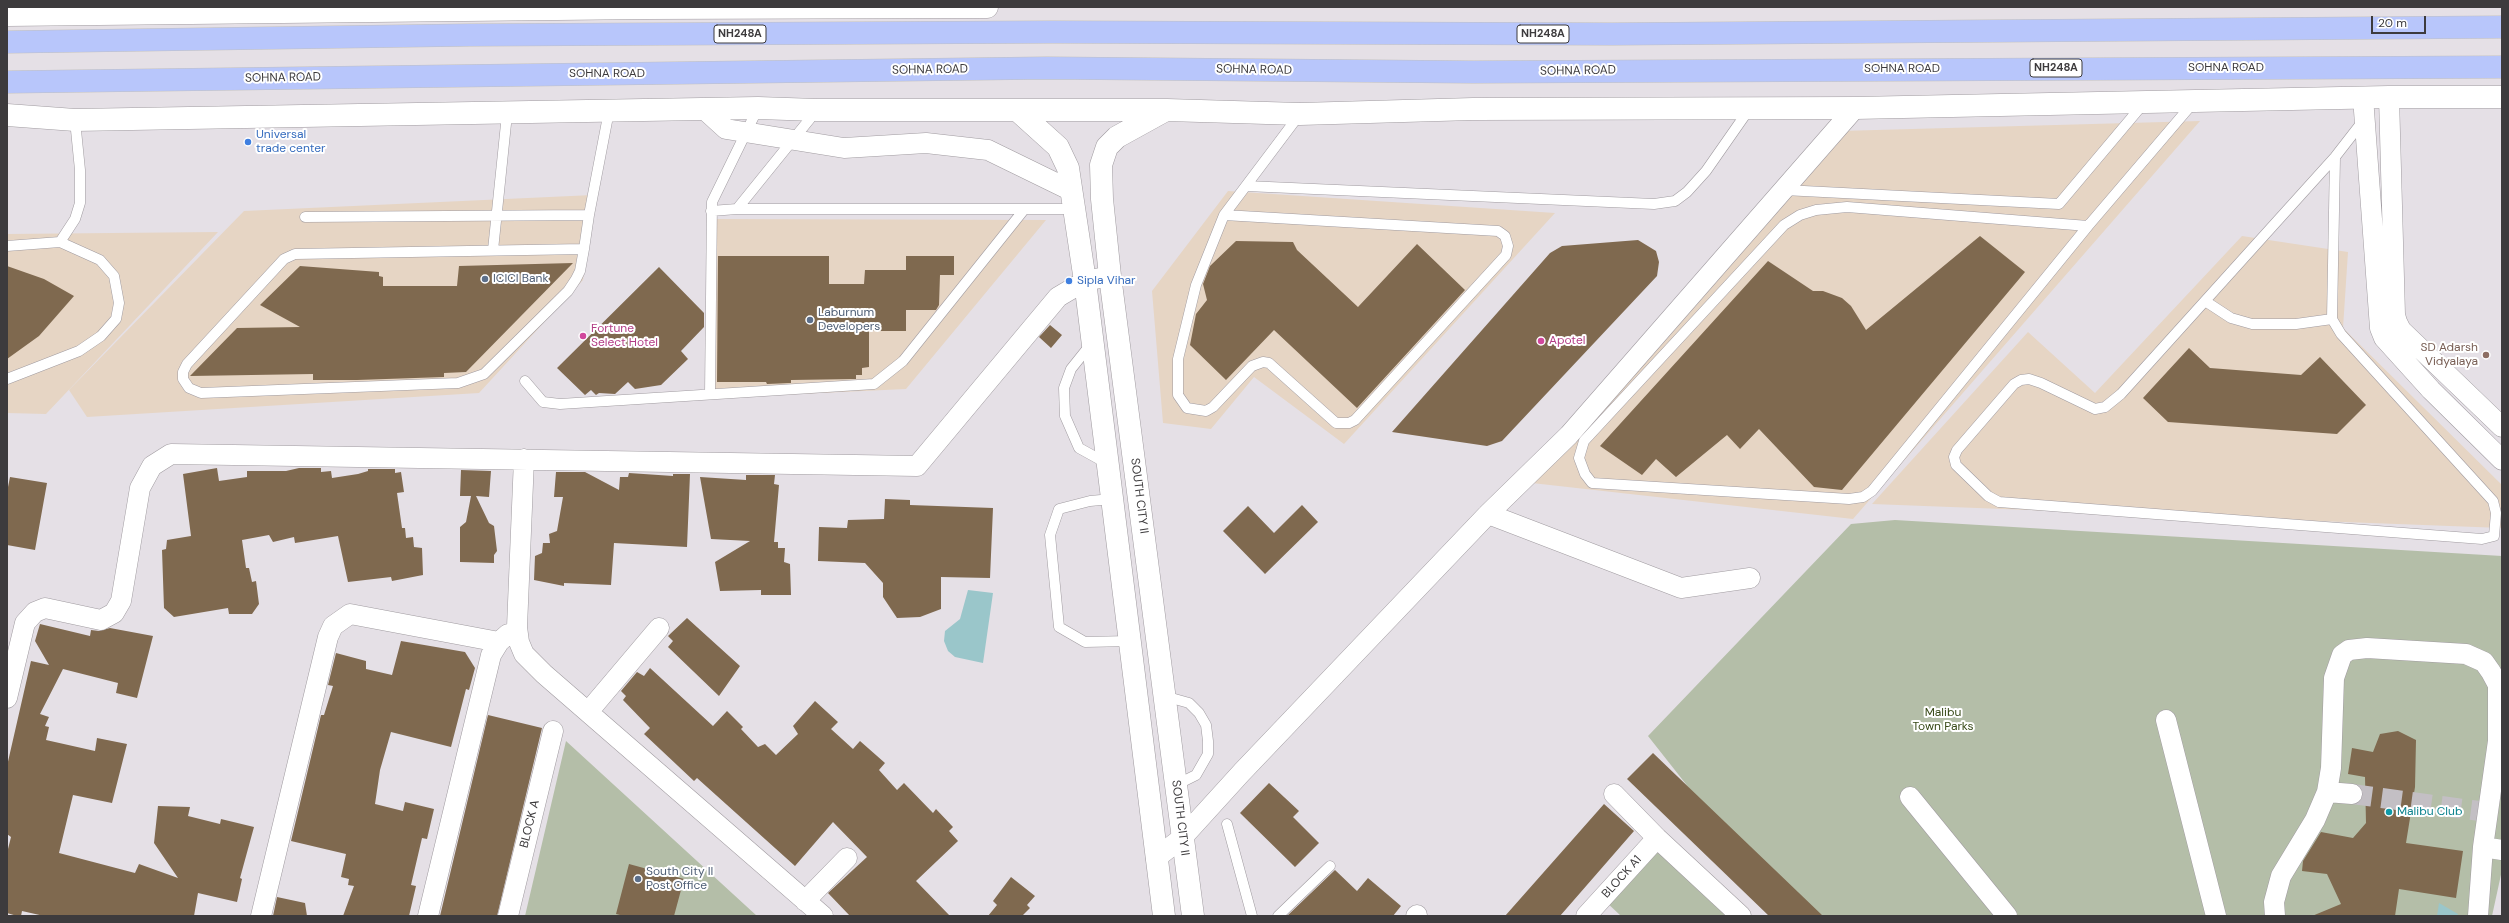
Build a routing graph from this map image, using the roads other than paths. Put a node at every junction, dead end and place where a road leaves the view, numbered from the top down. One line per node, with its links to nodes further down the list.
1 (910, 7): 2 (main road); 3 (main road)
2 (987, 7)
3 (658, 8): 4 (main road)
4 (86, 10): 5 (main road)
5 (7, 15)
6 (2502, 27): 7 (highway, NH248A)
7 (7, 42)
8 (2502, 66): 9 (highway, SOHNA ROAD / NH248A)
9 (7, 82)
10 (2389, 97): 11 (main road); 17 (main road); 31 (street)
11 (2502, 98)
12 (2195, 101): 13 (main road); 17 (main road); 42 (lane)
13 (2145, 102): 16 (main road); 33 (lane)
14 (758, 108): 18 (main road); 19 (main road); 27 (lane)
15 (1750, 108): 16 (main road); 24 (main road); 30 (lane)
16 (1855, 108): 33 (street)
17 (2364, 108): 29 (lane); 32 (street)
18 (704, 109): 22 (main road); 27 (street)
19 (816, 110): 20 (main road); 28 (lane)
20 (1017, 110): 21 (main road); 34 (main road)
21 (1167, 110): 24 (main road); 47 (main road, SOUTH CITY II)
22 (608, 111): 23 (main road); 39 (lane)
23 (507, 114): 26 (main road); 38 (lane)
24 (1300, 114): 30 (lane)
25 (7, 115): 26 (main road)
26 (75, 120): 43 (lane)
27 (746, 131): 28 (street); 36 (lane)
28 (794, 138): 34 (street); 35 (lane)
29 (2335, 157): 49 (lane); 50 (lane)
30 (1246, 186): 40 (lane)
31 (2392, 186): 32 (street); 52 (street)
32 (2369, 187): 55 (street)
33 (1784, 190): 62 (street)
34 (1074, 200): 37 (lane); 48 (main road)
35 (737, 209): 36 (lane); 37 (lane)
36 (711, 211): 56 (lane)
37 (1023, 211): 56 (lane)
38 (497, 215): 39 (lane); 41 (lane); 46 (lane)
39 (589, 215): 45 (lane)
40 (1224, 215): 40 (lane)
41 (305, 217)
42 (2088, 226): 42 (lane)
43 (60, 242): 44 (lane); 53 (lane)
44 (7, 246)
45 (584, 249): 46 (lane); 46 (lane)
46 (493, 250)
47 (1110, 276): 48 (street); 68 (main road, SOUTH CITY II)
48 (1085, 281): 51 (main road); 58 (street)
49 (2205, 301): 50 (lane); 50 (lane)
50 (2332, 319)
51 (1093, 342): 60 (main road); 60 (lane)
52 (2447, 375): 55 (street); 57 (street)
53 (7, 380)
54 (525, 381): 56 (lane)
55 (2431, 390): 59 (street)
56 (710, 394)
57 (2502, 427)
58 (524, 460): 64 (street); 69 (street)
59 (2502, 460)
60 (1108, 464): 61 (main road)
61 (1112, 499): 66 (main road); 66 (lane)
62 (1488, 514): 63 (street); 80 (street)
63 (1750, 578)
64 (517, 627): 67 (street); 70 (street)
65 (659, 628): 70 (street)
66 (1130, 641): 85 (main road)
67 (499, 642): 89 (street); 90 (street)
68 (1164, 696): 74 (main road, SOUTH CITY II); 74 (lane)
69 (7, 698)
70 (588, 712): 87 (street)
71 (2166, 720): 99 (street)
72 (553, 732): 91 (street, BLOCK A)
73 (2500, 742): 75 (street); 82 (street)
74 (1176, 785): 80 (main road, SOUTH CITY II)
75 (2327, 792): 77 (street); 100 (street)
76 (1614, 794): 81 (street)
77 (2352, 794)
78 (1910, 797): 98 (street)
79 (1228, 824): 95 (lane)
80 (1182, 838): 85 (street); 94 (main road, SOUTH CITY II)
81 (1657, 838): 88 (street, BLOCK A1); 97 (street)
82 (2483, 847): 83 (street); 101 (street)
83 (2502, 850)
84 (847, 858): 87 (street)
85 (1156, 858): 93 (main road)
86 (1330, 866): 96 (lane)
87 (805, 901): 92 (street)
88 (1595, 913)
89 (261, 916)
90 (428, 916)
91 (508, 916)
92 (823, 916)
93 (1164, 916)
94 (1193, 916)
95 (1252, 916)
96 (1278, 916)
97 (1741, 916)
98 (2007, 916)
99 (2216, 916)
100 (2275, 916)
101 (2478, 916)

